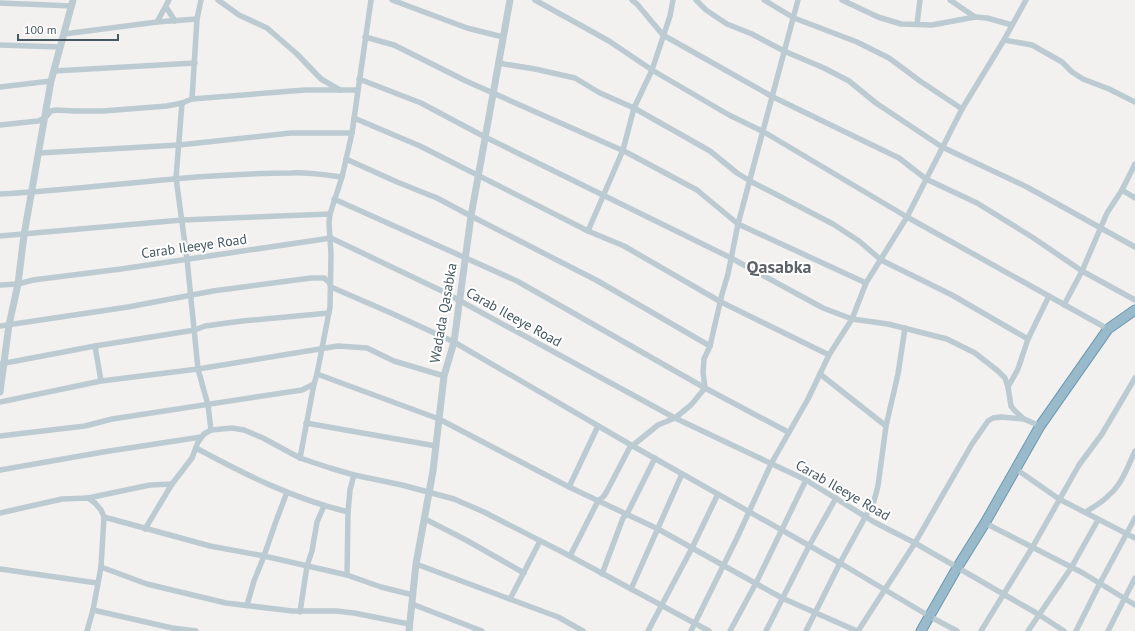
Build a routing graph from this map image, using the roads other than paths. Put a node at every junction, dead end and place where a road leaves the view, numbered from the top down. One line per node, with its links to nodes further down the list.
1 (168, 0): 19 (street)
2 (201, 0): 22 (street)
3 (218, 0): 42 (street)
4 (371, 0): 29 (street)
5 (392, 0): 30 (street)
6 (510, 0): 30 (street, Wadada Qasabka)
7 (536, 0): 37 (street)
8 (632, 0): 28 (street)
9 (673, 0): 28 (street)
10 (696, 0): 34 (street)
11 (764, 0): 21 (street)
12 (798, 0): 21 (street)
13 (842, 0): 25 (street)
14 (920, 0): 25 (street)
15 (950, 0): 20 (street)
16 (1024, 1): 26 (street)
17 (0, 2): 18 (street)
18 (73, 3): 27 (street)
19 (166, 6): 23 (street); 24 (street)
20 (974, 17): 25 (street); 26 (street)
21 (794, 18): 34 (street); 50 (street)
22 (197, 19): 23 (street); 35 (street)
23 (175, 21): 24 (street)
24 (157, 22): 27 (street)
25 (917, 24)
26 (1012, 25): 31 (street)
27 (64, 34): 33 (street)
28 (663, 35): 37 (street); 45 (street)
29 (365, 37): 39 (street); 44 (street)
30 (503, 37): 36 (street, Wadada Qasabka)
31 (1004, 40): 47 (street); 50 (street)
32 (0, 45): 33 (street)
33 (60, 47): 38 (street)
34 (784, 51): 45 (street); 58 (street)
35 (195, 63): 38 (street); 46 (street)
36 (498, 63): 44 (street, Wadada Qasabka); 49 (street)
37 (652, 70): 49 (street); 54 (street)
38 (54, 71): 40 (street)
39 (359, 79): 43 (street); 56 (street)
40 (51, 81): 41 (street); 51 (street)
41 (0, 87)
42 (340, 90): 43 (street); 46 (street)
43 (357, 90): 52 (street)
44 (493, 94): 56 (street, Wadada Qasabka); 59 (street)
45 (773, 97): 54 (street); 66 (street)
46 (192, 99): 48 (street)
47 (1135, 102)
48 (182, 103): 51 (street); 57 (street)
49 (634, 108): 59 (street); 67 (street)
50 (962, 109): 58 (street)
51 (45, 118): 53 (street); 60 (street)
52 (354, 118): 55 (street); 63 (street)
53 (0, 126)
54 (764, 132): 67 (street); 76 (street)
55 (352, 133): 57 (street); 61 (street)
56 (485, 136): 63 (street, Wadada Qasabka); 71 (street)
57 (179, 145): 60 (street); 65 (street)
58 (942, 147): 66 (street); 79 (street)
59 (623, 150): 71 (street); 78 (street)
60 (38, 153): 69 (street)
61 (346, 159): 64 (street); 75 (street)
62 (1135, 164): 68 (street)
63 (478, 176): 75 (street, Wadada Qasabka); 80 (street)
64 (342, 177): 65 (street); 73 (street)
65 (176, 178): 69 (street); 77 (street)
66 (926, 179): 76 (street); 89 (street)
67 (750, 181): 78 (street); 88 (street)
68 (1122, 190): 72 (street); 79 (street)
69 (32, 193): 70 (street); 81 (street)
70 (0, 194)
71 (604, 195): 80 (street); 86 (street)
72 (1135, 198)
73 (334, 199): 74 (street); 85 (street)
74 (330, 214): 77 (street); 83 (street)
75 (471, 216): 85 (street, Wadada Qasabka); 111 (street)
76 (907, 217): 88 (street); 95 (street)
77 (182, 220): 81 (street); 87 (street)
78 (738, 224): 86 (street); 90 (street)
79 (1100, 229): 84 (street); 89 (street)
80 (588, 231): 98 (street)
81 (24, 235): 82 (street); 91 (street)
82 (0, 236)
83 (331, 238): 87 (street, Carab Ileeye Road); 93 (street); 97 (street, Carab Ileeye Road)
84 (1135, 247)
85 (466, 258): 97 (street, Wadada Qasabka); 123 (street)
86 (731, 258): 98 (street); 102 (street)
87 (187, 259): 91 (street, Carab Ileeye Road); 94 (street)
88 (881, 260): 90 (street); 108 (street)
89 (1082, 271): 96 (street); 99 (street)
90 (866, 283): 102 (street)
91 (18, 284): 92 (street, Carab Ileeye Road); 103 (street)
92 (0, 285)
93 (331, 287): 94 (street); 101 (street); 109 (street)
94 (191, 295): 103 (street); 107 (street)
95 (1049, 296): 99 (street); 108 (street)
96 (1135, 300)
97 (459, 301): 109 (street, Wadada Qasabka); 127 (street, Carab Ileeye Road)
98 (721, 302): 111 (street); 113 (street)
99 (1064, 305): 106 (street)
100 (1135, 310): 106 (highway)
101 (329, 313): 107 (street); 112 (street)
102 (852, 319): 105 (street); 113 (street)
103 (9, 325): 104 (street); 114 (street)
104 (0, 326)
105 (905, 328): 122 (street); 132 (street)
106 (1108, 329): 133 (highway)
107 (195, 330): 110 (street); 115 (street)
108 (1028, 339): 122 (street)
109 (454, 342): 118 (street, Wadada Qasabka); 131 (street)
110 (95, 346): 114 (street); 120 (street)
111 (710, 346): 123 (street)
112 (322, 348): 115 (street); 116 (street); 118 (street)
113 (829, 355): 117 (street)
114 (2, 364): 124 (street)
115 (198, 369): 120 (street); 126 (street)
116 (317, 374): 121 (street); 128 (street)
117 (820, 374): 132 (street); 135 (street)
118 (444, 376): 128 (street, Wadada Qasabka)
119 (1135, 378): 157 (street)
120 (101, 381): 125 (street)
121 (314, 384): 126 (street); 130 (street)
122 (1008, 387): 129 (street)
123 (705, 388): 127 (street); 135 (street)
124 (0, 392)
125 (0, 402)
126 (208, 405): 134 (street); 136 (street)
127 (675, 418): 138 (street); 144 (street, Carab Ileeye Road)
128 (439, 419): 139 (street, Wadada Qasabka); 151 (street)
129 (1024, 419): 133 (street); 177 (street)
130 (306, 423): 139 (street); 142 (street)
131 (598, 426): 138 (street); 151 (street)
132 (886, 426): 165 (street)
133 (1040, 426): 145 (highway)
134 (211, 430): 137 (street); 142 (street)
135 (788, 432): 144 (street)
136 (0, 436)
137 (201, 437): 140 (street); 146 (street)
138 (632, 445): 143 (street); 158 (street)
139 (436, 446): 153 (street, Wadada Qasabka)
140 (196, 448): 150 (street); 152 (street)
141 (1135, 451): 162 (street)
142 (300, 458): 148 (street)
143 (655, 458): 147 (street); 164 (street)
144 (771, 464): 149 (street, Carab Ileeye Road); 160 (street)
145 (1016, 469): 157 (street); 170 (highway)
146 (0, 470)
147 (682, 474): 154 (street); 172 (street)
148 (354, 475): 153 (street); 161 (street)
149 (806, 480): 156 (street, Carab Ileeye Road); 173 (street)
150 (172, 484): 155 (street); 171 (street)
151 (569, 487): 158 (street)
152 (287, 492): 159 (street); 181 (street)
153 (430, 492): 168 (street, Wadada Qasabka); 176 (street)
154 (718, 494): 160 (street); 179 (street)
155 (88, 498): 163 (street); 166 (street)
156 (836, 498): 165 (street, Carab Ileeye Road); 178 (street)
157 (1059, 498): 162 (street); 180 (street)
158 (598, 500): 164 (street); 182 (street)
159 (324, 506): 161 (street); 186 (street)
160 (748, 511): 173 (street); 185 (street)
161 (348, 512): 193 (street)
162 (1086, 512): 169 (street)
163 (0, 513)
164 (627, 514): 172 (street); 192 (street)
165 (865, 516): 177 (street, Carab Ileeye Road); 183 (street)
166 (104, 517): 171 (street); 187 (street)
167 (1135, 518): 174 (street)
168 (425, 519): 184 (street, Wadada Qasabka); 191 (street)
169 (1098, 520): 174 (street); 189 (street)
170 (985, 523): 180 (street); 188 (highway)
171 (145, 529): 181 (street)
172 (658, 529): 179 (street); 198 (street)
173 (782, 530): 178 (street); 196 (street)
174 (1127, 534): 175 (street); 197 (street)
175 (1135, 538)
176 (540, 542): 182 (street); 191 (street)
177 (914, 543): 188 (street, Carab Ileeye Road); 199 (street)
178 (809, 546): 183 (street); 202 (street)
179 (692, 548): 185 (street); 207 (street)
180 (1032, 548): 189 (street); 201 (street)
181 (264, 556): 186 (street); 206 (street)
182 (570, 556): 192 (street)
183 (840, 563): 199 (street); 211 (street)
184 (416, 564): 200 (street, Wadada Qasabka); 204 (street)
185 (723, 565): 196 (street); 214 (street)
186 (307, 566): 193 (street); 210 (street)
187 (101, 567): 195 (street); 206 (street)
188 (957, 568): 201 (street, Carab Ileeye Road); 213 (highway)
189 (1071, 568): 197 (street); 212 (street)
190 (0, 569): 195 (street)
191 (524, 573): 204 (street)
192 (602, 574): 198 (street)
193 (347, 575): 200 (street)
194 (1135, 578): 203 (street)
195 (97, 583): 209 (street)
196 (756, 583): 202 (street); 224 (street)
197 (1100, 583): 203 (street); 233 (street)
198 (632, 589): 207 (street)
199 (884, 589): 213 (street); 227 (street)
200 (413, 595): 205 (street, Wadada Qasabka)
201 (1003, 595): 212 (street, Carab Ileeye Road); 230 (street)
202 (782, 598): 211 (street); 225 (street)
203 (1124, 598): 208 (street); 234 (street)
204 (510, 599): 216 (street)
205 (412, 604): 215 (street, Wadada Qasabka); 219 (street)
206 (247, 605): 210 (street)
207 (661, 605): 214 (street); 221 (street)
208 (1135, 605)
209 (93, 610): 217 (street); 218 (street)
210 (300, 612): 215 (street)
211 (816, 612): 226 (street); 227 (street)
212 (1038, 614): 231 (street); 232 (street, Carab Ileeye Road)
213 (929, 616): 228 (highway); 229 (street)
214 (695, 623): 222 (street); 223 (street)
215 (409, 628)
216 (574, 629): 220 (street)
217 (87, 631)
218 (196, 631)
219 (482, 631)
220 (583, 631)
221 (648, 631)
222 (691, 631)
223 (709, 631)
224 (730, 631)
225 (766, 631)
226 (806, 631)
227 (858, 631)
228 (921, 631)
229 (957, 631)
230 (981, 631)
231 (1028, 631)
232 (1064, 631)
233 (1076, 631)
234 (1108, 631)

